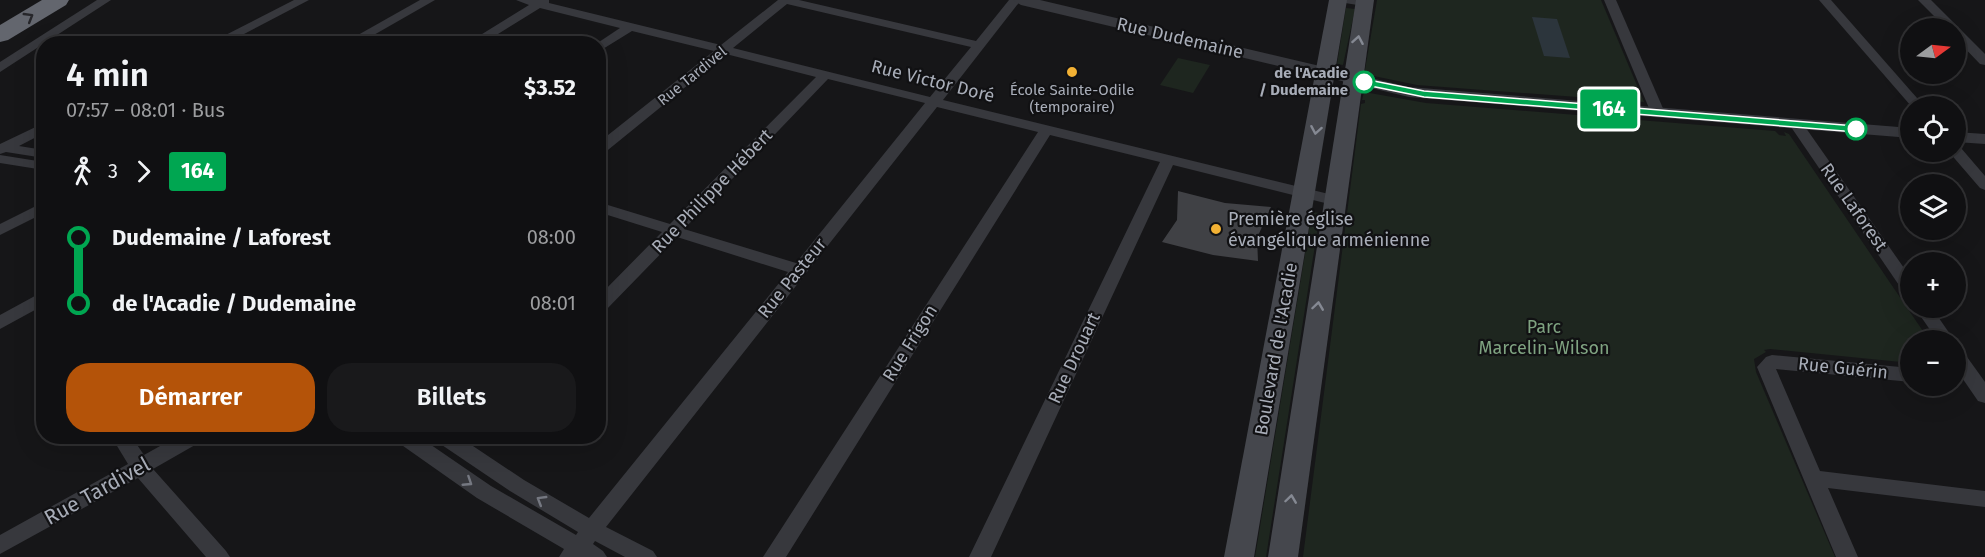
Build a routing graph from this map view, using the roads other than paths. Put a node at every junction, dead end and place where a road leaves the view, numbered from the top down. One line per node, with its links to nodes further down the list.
1 (27, 0): 16 (highway)
2 (58, 0): 19 (highway, one-way to 2)
3 (105, 0): 20 (street)
4 (303, 0): 21 (street)
5 (429, 0): 22 (street)
6 (522, 0): 15 (street, Rue Victor Doré)
7 (785, 0): 27 (street); 28 (street, Rue Tardivel)
8 (1015, 0): 27 (street, Rue Pasteur)
9 (1021, 0): 31 (street, Rue Dudemaine)
10 (1338, 0): 31 (main road, Boulevard de l'Acadie)
11 (1610, 0): 36 (street)
12 (1825, 0): 34 (street)
13 (1924, 0): 17 (street)
14 (1359, 1): 33 (main road, Boulevard de l'Acadie, one-way to 14)
15 (543, 2): 18 (street, Rue Victor Doré); 23 (street)
16 (0, 16)
17 (1942, 18)
18 (631, 26): 25 (street); 28 (street, Rue Victor Doré)
19 (0, 35)
20 (49, 36)
21 (230, 36)
22 (363, 36)
23 (486, 36)
24 (1966, 42): 29 (street)
25 (606, 43)
26 (36, 45): 30 (street)
27 (978, 45): 35 (street, Rue Pasteur)
28 (725, 50): 32 (street, Rue Victor Doré); 43 (street, Rue Tardivel)
29 (1985, 61)
30 (0, 68)
31 (1325, 73): 33 (street, Rue Dudemaine); 50 (main road, Boulevard de l'Acadie, one-way to 50)
32 (826, 74): 35 (street, Rue Victor Doré); 55 (street, Rue Philippe Hébert)
33 (1351, 79): 36 (street, Rue Dudemaine); 51 (main road, Boulevard de l'Acadie)
34 (1909, 96)
35 (933, 102): 38 (street, Rue Victor Doré); 56 (street, Rue Pasteur)
36 (1658, 113): 37 (street, Rue Dudemaine)
37 (1796, 124): 40 (street, Rue Dudemaine); 57 (street, Rue Laforest)
38 (1046, 130): 46 (street, Rue Victor Doré); 78 (street, Rue Frigon)
39 (36, 131): 44 (street)
40 (1900, 132)
41 (1966, 138): 42 (street)
42 (1985, 139)
43 (606, 145)
44 (1, 151): 45 (street); 48 (street)
45 (36, 153)
46 (1168, 160): 50 (street, Rue Victor Doré); 79 (street, Rue Drouart)
47 (1965, 162): 49 (street)
48 (36, 163)
49 (1985, 185)
50 (1305, 194): 51 (street, Rue Victor Doré); 80 (main road, Boulevard de l'Acadie)
51 (1333, 200): 81 (main road, Boulevard de l'Acadie, one-way to 51)
52 (606, 210): 55 (street)
53 (36, 211): 54 (street)
54 (0, 230)
55 (673, 231): 56 (street); 58 (street, Rue Philippe Hébert)
56 (800, 270): 73 (street, Rue Pasteur)
57 (1900, 274)
58 (606, 300)
59 (36, 306): 60 (street)
60 (0, 323)
61 (1966, 369): 63 (street)
62 (1900, 374): 71 (street, Rue Guérin)
63 (1980, 389)
64 (125, 444): 70 (street)
65 (181, 444): 70 (street, Rue Tardivel)
66 (414, 444): 69 (street)
67 (455, 444): 69 (street)
68 (463, 444): 73 (street, one-way to 68)
69 (439, 462): 75 (street, one-way to 75)
70 (140, 467): 74 (street, Rue Tardivel); 76 (street)
71 (1812, 478): 72 (street); 82 (street)
72 (1985, 499)
73 (591, 529): 75 (street, Rue Pasteur); 77 (street)
74 (0, 545)
75 (581, 554)
76 (219, 557)
77 (646, 557)
78 (774, 557)
79 (980, 557)
80 (1239, 557)
81 (1282, 557)
82 (1847, 557)

